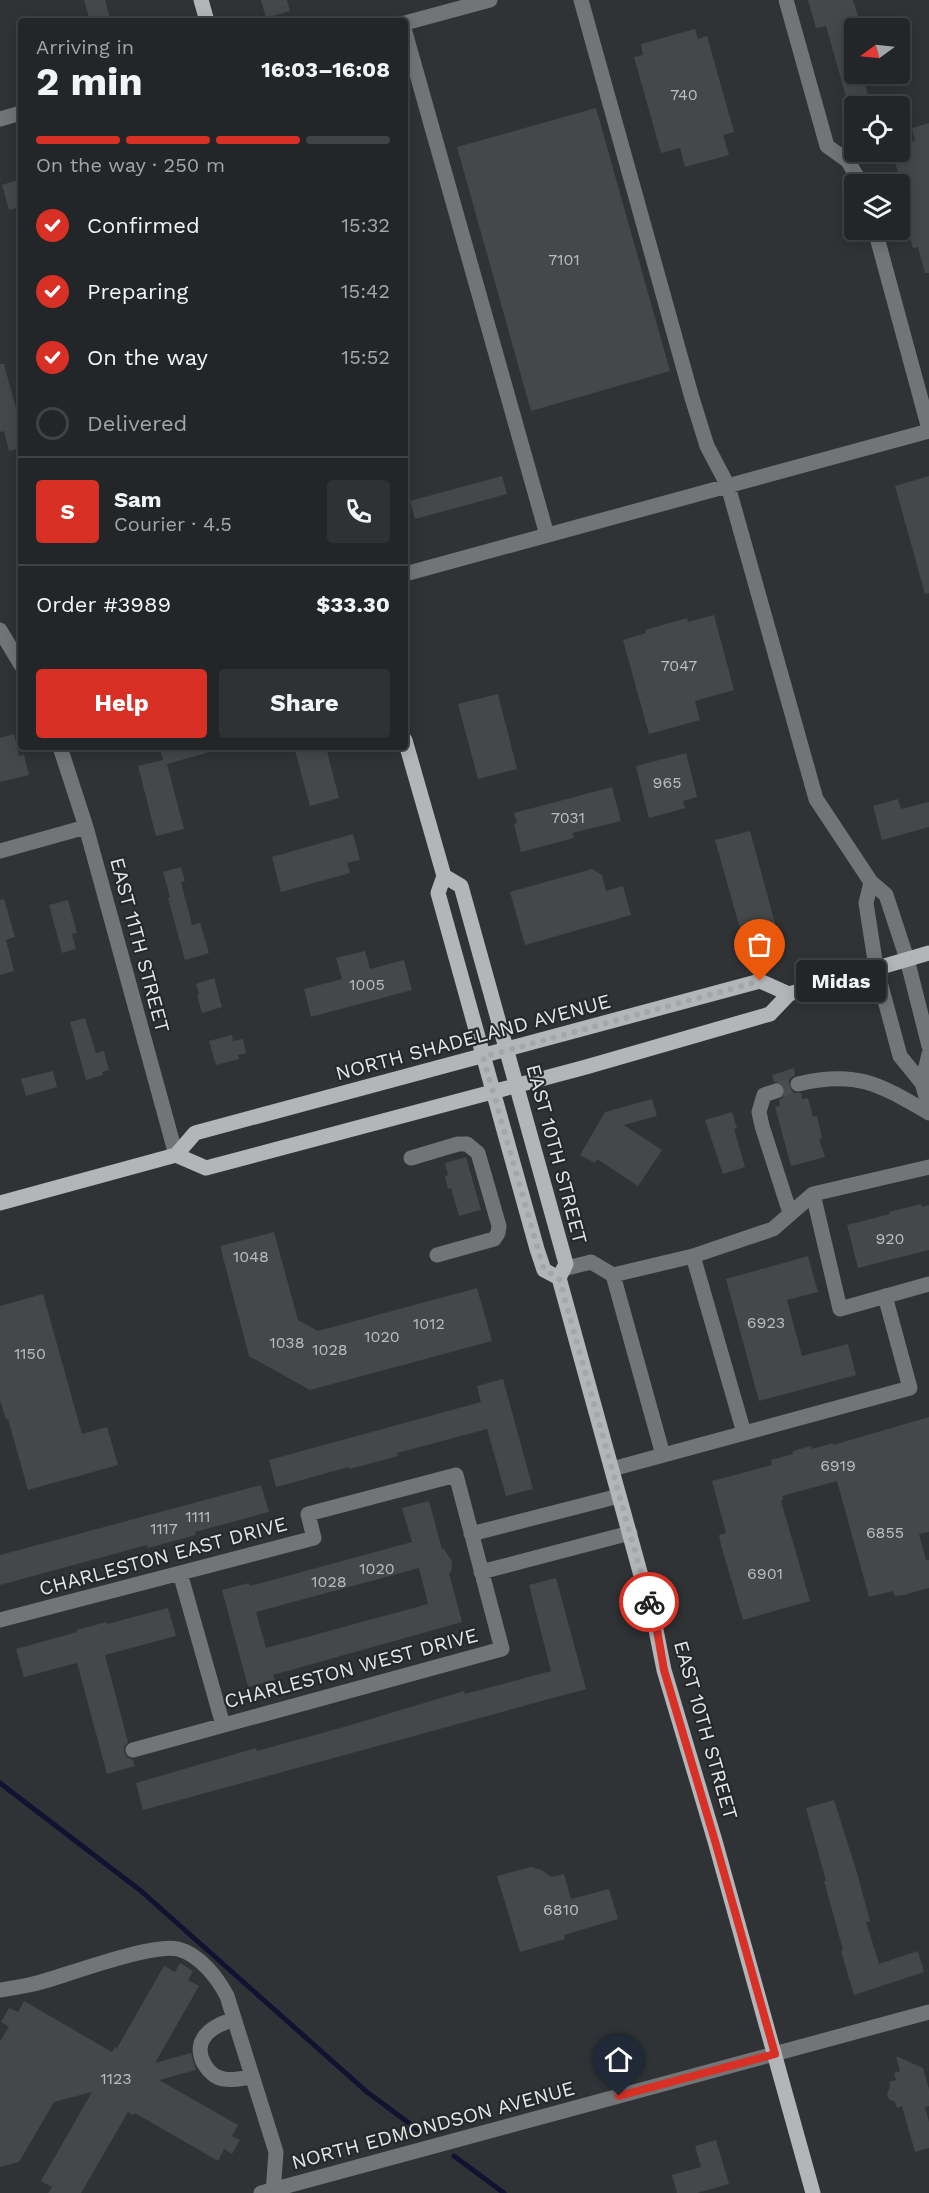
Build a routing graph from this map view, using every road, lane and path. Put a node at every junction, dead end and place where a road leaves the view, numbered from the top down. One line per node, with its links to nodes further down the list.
1 (201, 0): 5 (main road)
2 (490, 0): 6 (street)
3 (581, 0): 13 (street)
4 (786, 0): 10 (street)
5 (206, 18)
6 (408, 22)
7 (408, 43): 14 (street)
8 (18, 114): 9 (street)
9 (0, 119)
10 (855, 174)
11 (878, 240): 12 (street)
12 (929, 430): 13 (street)
13 (728, 486): 14 (street); 23 (street)
14 (547, 535): 15 (street)
15 (408, 573)
16 (0, 630): 17 (street)
17 (18, 659)
18 (61, 750): 20 (street, EAST 11TH STREET)
19 (408, 750): 22 (main road, EAST 10TH STREET)
20 (86, 827): 21 (street); 39 (street, EAST 11TH STREET)
21 (0, 851)
22 (444, 876): 29 (main road, EAST 10TH STREET); 31 (main road, EAST 10TH STREET)
23 (871, 882): 25 (street); 26 (street)
24 (929, 953): 25 (main road)
25 (907, 959): 26 (main road); 28 (street)
26 (876, 967): 27 (main road); 32 (street)
27 (789, 994): 29 (main road, NORTH SHADELAND AVENUE); 34 (main road)
28 (929, 1046)
29 (507, 1050): 31 (main road, NORTH SHADELAND AVENUE); 34 (main road, EAST 10TH STREET)
30 (929, 1054): 32 (street)
31 (483, 1057): 36 (main road, EAST 10TH STREET); 39 (main road, NORTH SHADELAND AVENUE)
32 (922, 1083): 37 (street)
33 (798, 1084): 38 (street)
34 (517, 1085): 36 (main road); 47 (main road, EAST 10TH STREET)
35 (776, 1091): 44 (street)
36 (493, 1092): 39 (main road); 47 (main road, EAST 10TH STREET)
37 (929, 1107)
38 (929, 1113)
39 (176, 1155): 43 (main road)
40 (411, 1158): 45 (street)
41 (929, 1167): 42 (street)
42 (813, 1194): 44 (street); 50 (street)
43 (0, 1203)
44 (790, 1213): 46 (street)
45 (437, 1255)
46 (693, 1256): 48 (street); 51 (street)
47 (561, 1274): 48 (street); 53 (main road, EAST 10TH STREET)
48 (613, 1275): 52 (street)
49 (929, 1284): 50 (street)
50 (885, 1296): 51 (street)
51 (744, 1433): 52 (street)
52 (663, 1455): 53 (street)
53 (612, 1469): 54 (main road, EAST 10TH STREET)
54 (620, 1496): 55 (main road, EAST 10TH STREET); 56 (street)
55 (630, 1533): 57 (street); 65 (main road, EAST 10TH STREET)
56 (471, 1534): 57 (street, CHARLESTON WEST DRIVE); 58 (street, CHARLESTON EAST DRIVE)
57 (481, 1572): 60 (street, CHARLESTON WEST DRIVE)
58 (180, 1573): 59 (street, CHARLESTON EAST DRIVE); 60 (street)
59 (0, 1620)
60 (223, 1725): 61 (street, CHARLESTON WEST DRIVE)
61 (133, 1750)
62 (0, 1990): 64 (street)
63 (929, 2012): 65 (street, NORTH EDMONDSON AVENUE)
64 (234, 2019): 66 (street); 66 (street)
65 (775, 2054): 67 (street, NORTH EDMONDSON AVENUE); 68 (main road, EAST 10TH STREET)
66 (252, 2077): 67 (street)
67 (269, 2192)
68 (813, 2193)

